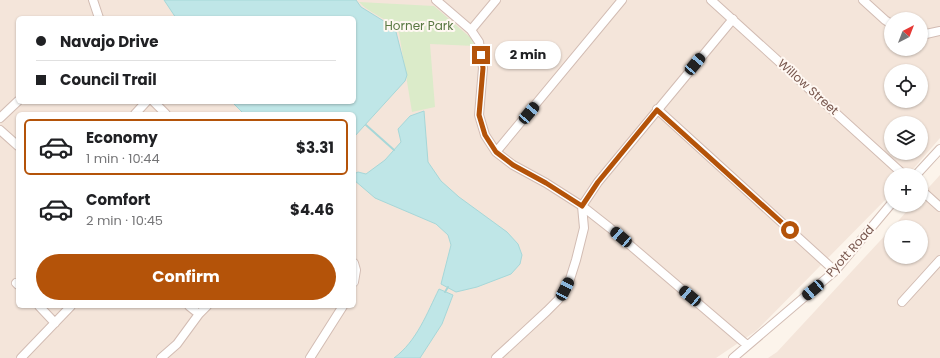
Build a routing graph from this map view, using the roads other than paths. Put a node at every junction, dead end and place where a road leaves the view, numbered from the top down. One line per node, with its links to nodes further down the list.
1 (93, 0): 7 (street)
2 (436, 0): 10 (street)
3 (496, 0): 10 (street)
4 (622, 0): 23 (street)
5 (711, 0): 8 (street, Willow Street)
6 (863, 0): 9 (street)
7 (98, 16)
8 (732, 19): 16 (street); 24 (street, Willow Street)
9 (884, 19)
10 (471, 30): 23 (street)
11 (940, 31): 12 (street)
12 (928, 34)
13 (16, 103): 19 (street)
14 (144, 104): 17 (street)
15 (156, 104): 18 (street)
16 (657, 110): 27 (street); 31 (street)
17 (137, 112)
18 (164, 112)
19 (0, 118)
20 (0, 130): 21 (street)
21 (16, 144)
22 (940, 149): 25 (street)
23 (496, 152): 27 (street)
24 (896, 168)
25 (922, 168)
26 (928, 196): 28 (street)
27 (582, 206): 40 (street); 44 (street)
28 (940, 207)
29 (884, 212): 31 (street, Pyott Road)
30 (940, 260): 32 (street)
31 (835, 271): 40 (street, Pyott Road)
32 (902, 302)
33 (41, 308): 39 (street)
34 (69, 308): 39 (street)
35 (192, 308): 38 (street)
36 (205, 308): 38 (street)
37 (342, 308): 43 (street)
38 (199, 314): 42 (street)
39 (55, 323): 41 (street)
40 (747, 346): 45 (street, Pyott Road)
41 (21, 358)
42 (161, 358)
43 (310, 358)
44 (496, 358)
45 (733, 358)

